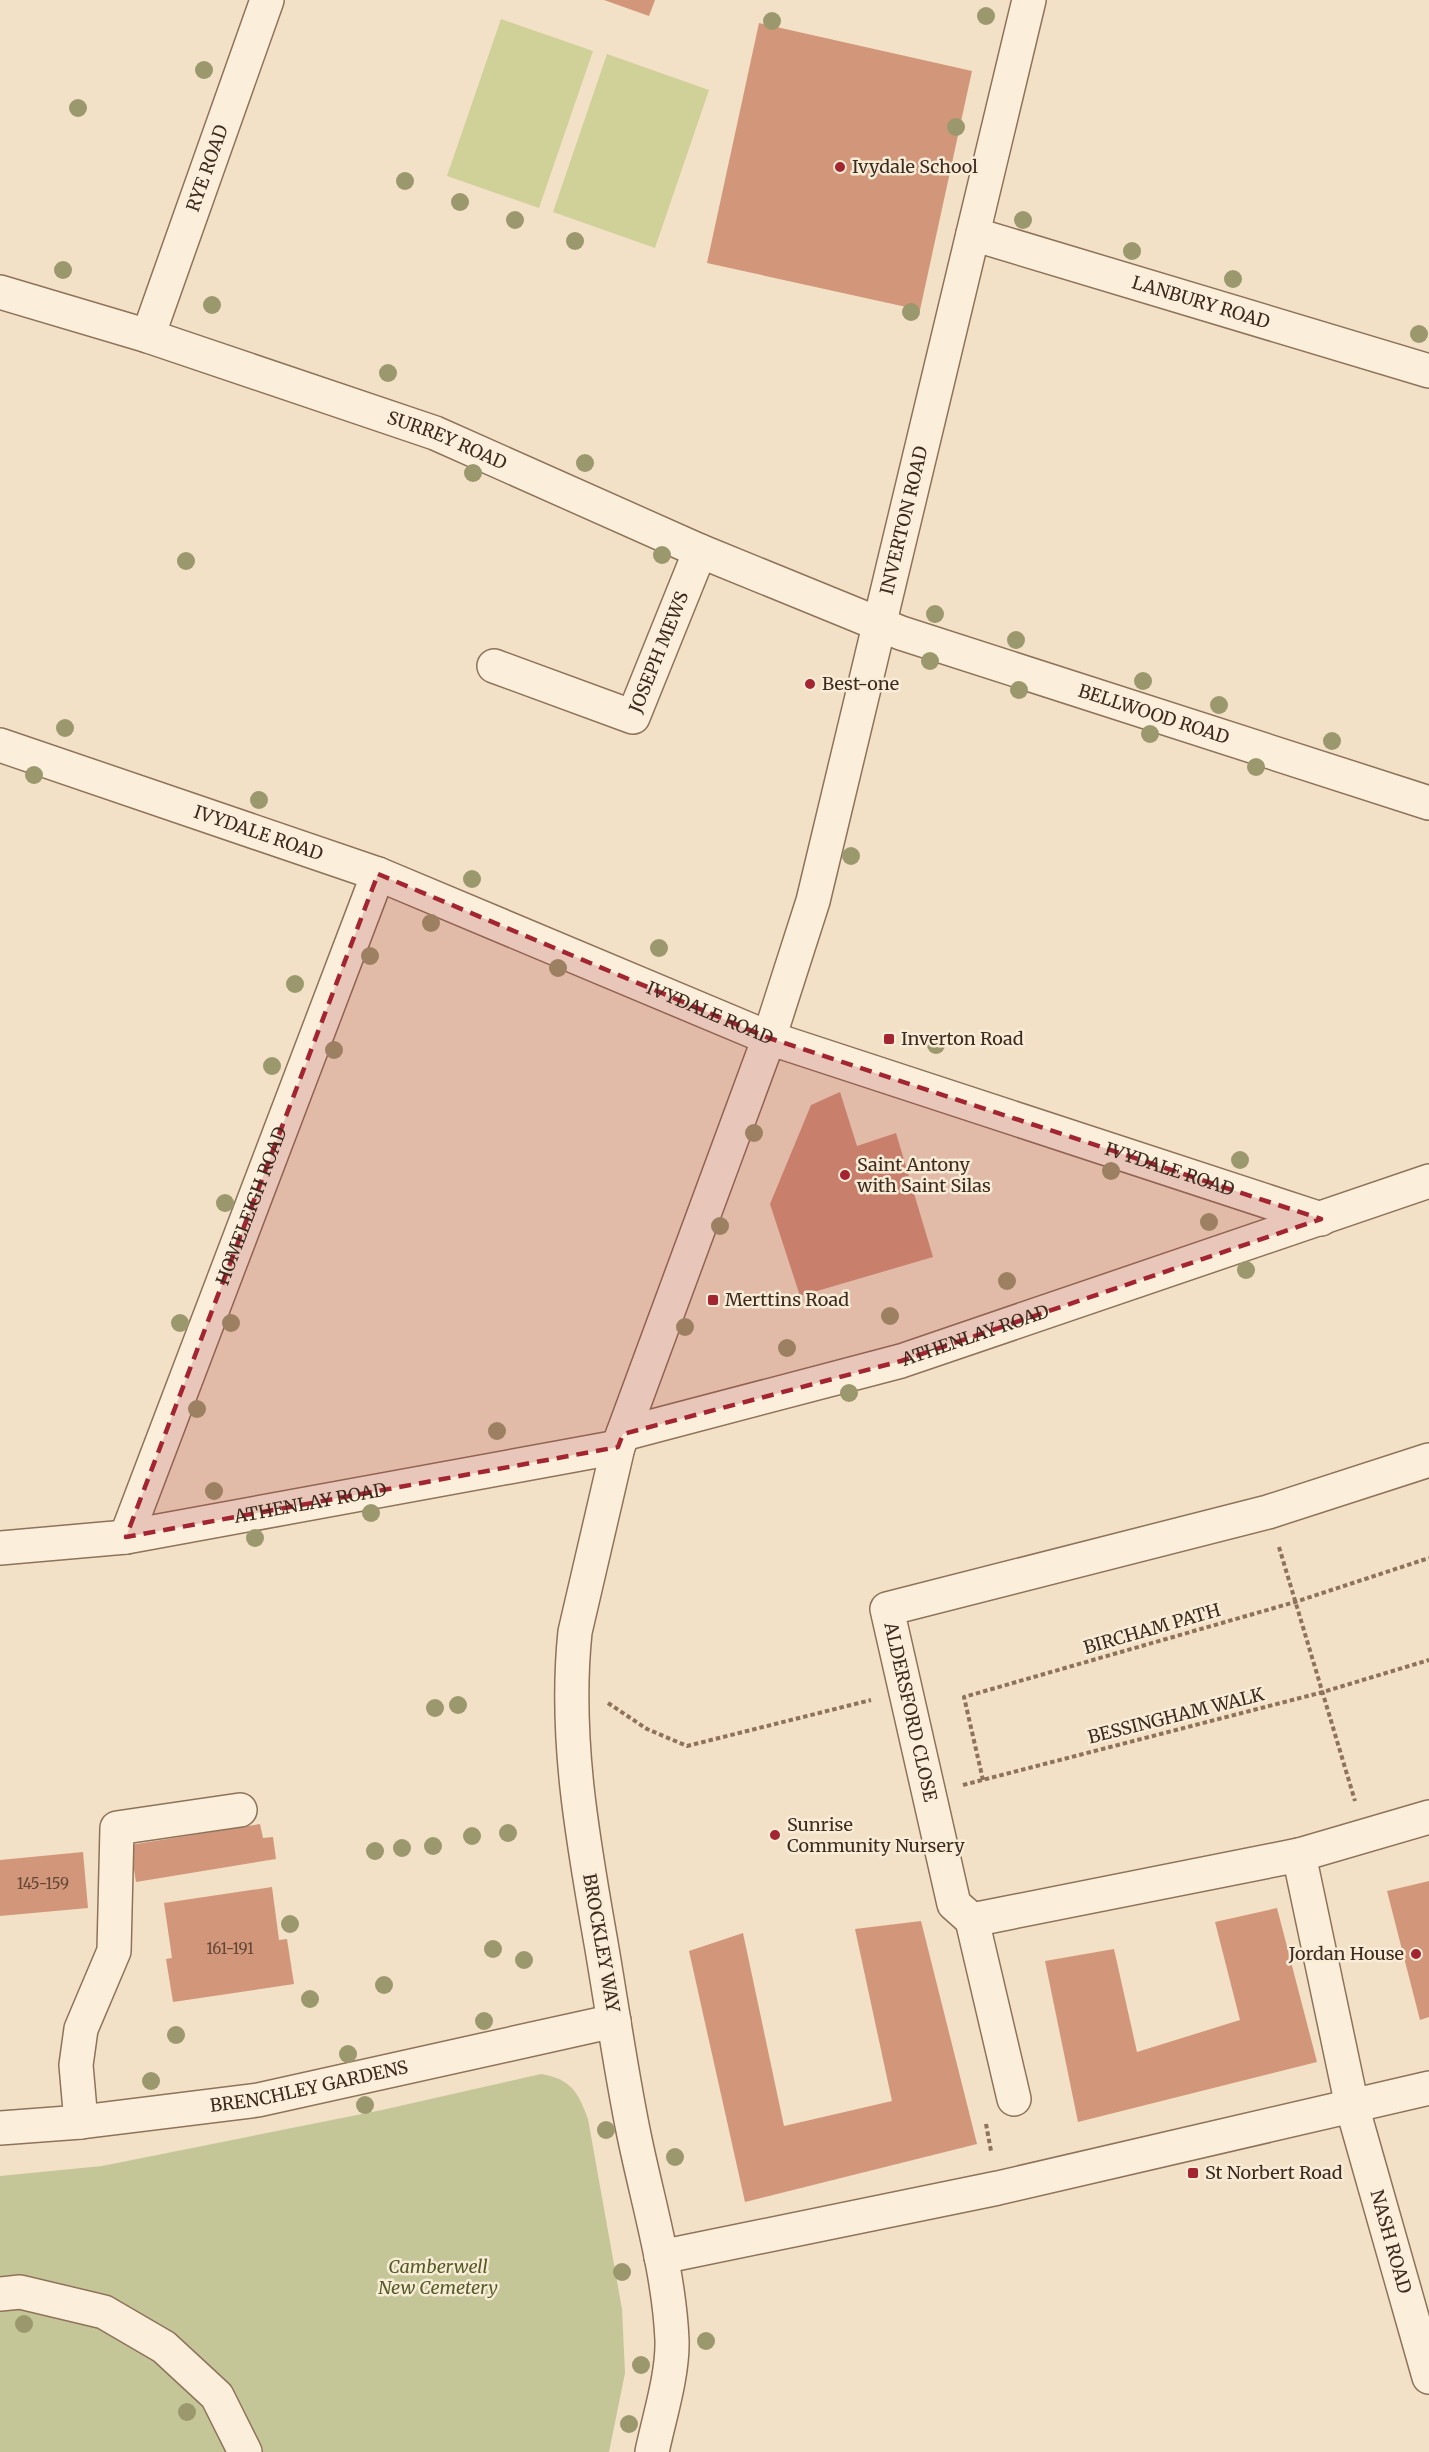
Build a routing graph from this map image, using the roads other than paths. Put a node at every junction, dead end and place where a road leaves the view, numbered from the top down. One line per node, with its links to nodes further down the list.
1 (1029, 0): 3 (street, INVERTON ROAD)
2 (265, 1): 5 (street, RYE ROAD)
3 (973, 234): 6 (street, LANBURY ROAD); 8 (street, INVERTON ROAD)
4 (0, 292): 5 (street, SURREY ROAD)
5 (148, 336): 7 (street, SURREY ROAD)
6 (1429, 371)
7 (700, 551): 8 (street, SURREY ROAD); 9 (street, JOSEPH MEWS)
8 (879, 624): 11 (street, BELLWOOD ROAD); 13 (street, INVERTON ROAD)
9 (494, 666)
10 (3, 754): 12 (street, IVYDALE ROAD)
11 (1429, 803)
12 (378, 874): 13 (street, IVYDALE ROAD); 18 (street, HOMELEIGH ROAD)
13 (769, 1038): 15 (street, IVYDALE ROAD); 16 (street)
14 (1429, 1181): 15 (street)
15 (1321, 1219): 16 (street, ATHENLAY ROAD)
16 (621, 1441): 18 (street, ATHENLAY ROAD); 24 (street, BROCKLEY WAY)
17 (1429, 1460): 23 (street, ALDERSFORD CLOSE)
18 (126, 1537): 19 (street, ATHENLAY ROAD)
19 (0, 1548)
20 (240, 1810): 28 (street)
21 (1429, 1816): 22 (street)
22 (1299, 1855): 23 (street); 27 (street)
23 (972, 1920): 26 (street)
24 (614, 2021): 28 (street, BRENCHLEY GARDENS); 30 (street, BROCKLEY WAY)
25 (1429, 2088): 27 (street)
26 (1014, 2099)
27 (1352, 2106): 30 (street); 32 (street, NASH ROAD)
28 (81, 2122): 29 (street, BRENCHLEY GARDENS)
29 (0, 2128)
30 (661, 2257): 34 (street, BROCKLEY WAY)
31 (0, 2294): 33 (street)
32 (1429, 2376)
33 (245, 2452)
34 (652, 2452)

